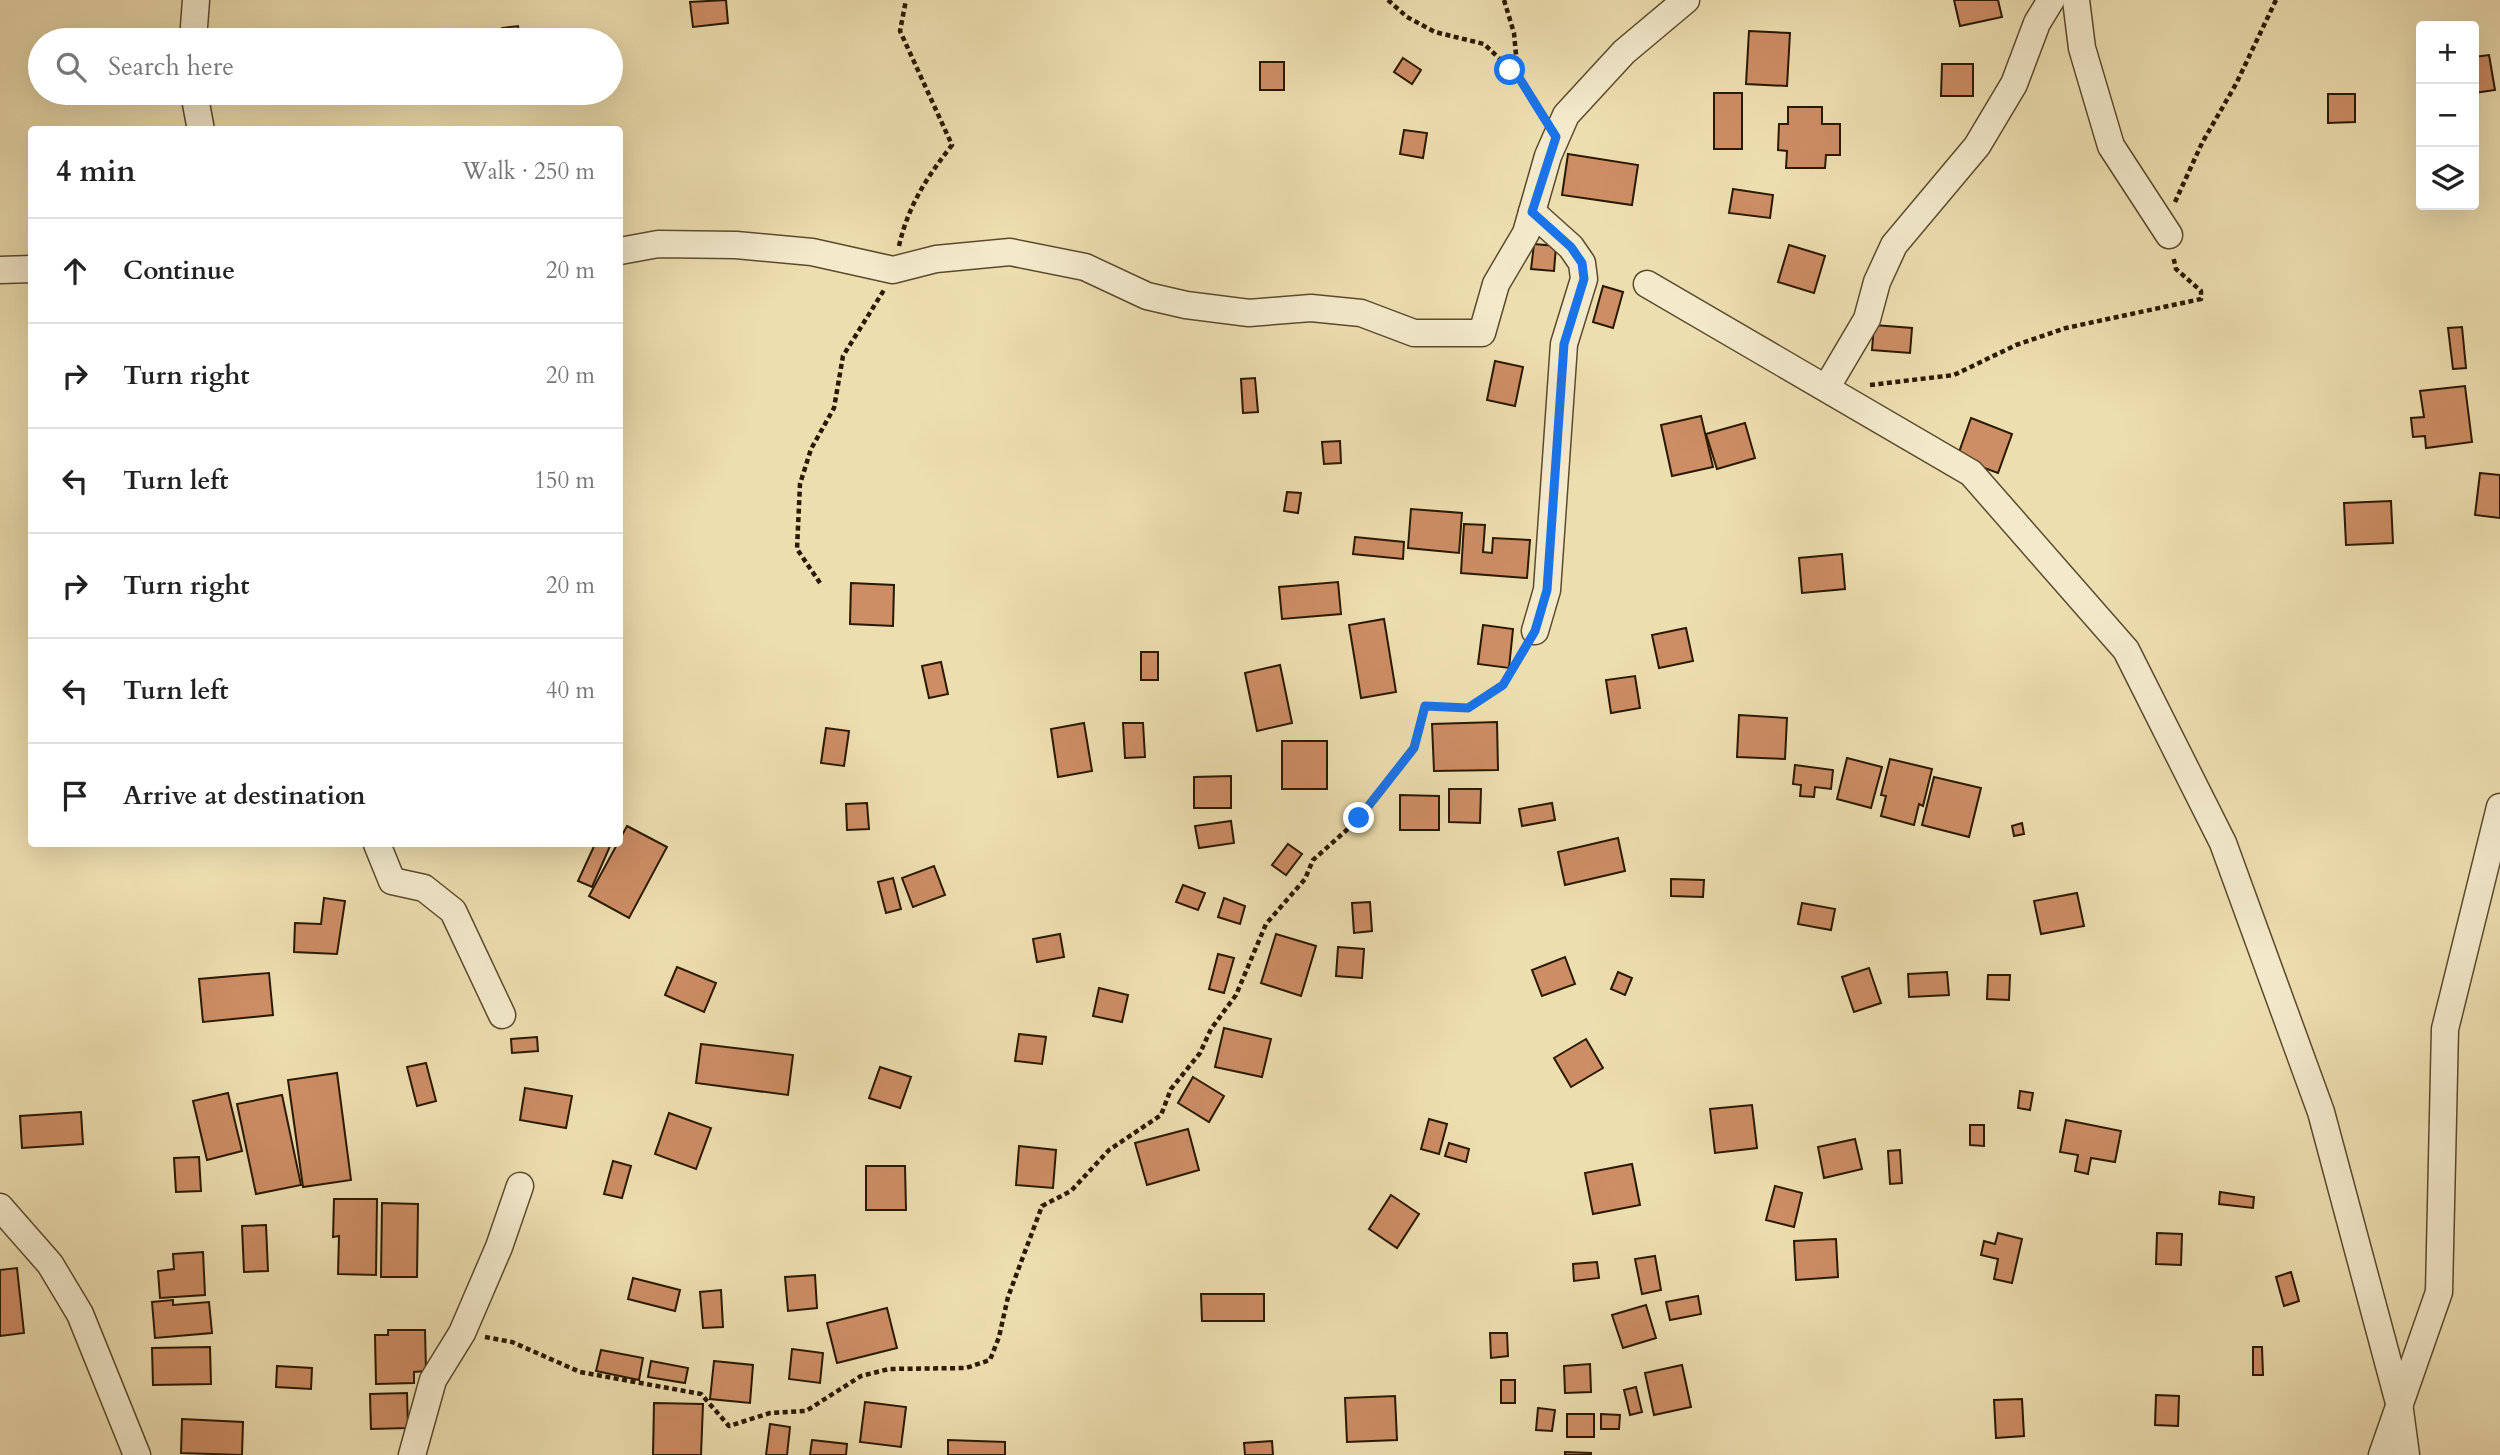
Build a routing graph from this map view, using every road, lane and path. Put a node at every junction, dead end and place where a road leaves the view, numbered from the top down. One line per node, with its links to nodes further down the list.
1 (196, 0): 9 (street)
2 (906, 0): 19 (path)
3 (1388, 0): 10 (path)
4 (1504, 0): 10 (path)
5 (1686, 0): 13 (street)
6 (2051, 0): 21 (street)
7 (2076, 0): 15 (street)
8 (2276, 0): 15 (path)
9 (194, 28)
10 (1518, 76): 13 (path)
11 (196, 105): 12 (street)
12 (200, 126)
13 (1556, 137): 14 (street)
14 (1532, 212): 19 (street); 24 (street)
15 (2169, 235): 22 (path)
16 (623, 250): 19 (street)
17 (28, 269): 18 (street)
18 (0, 270)
19 (893, 270): 23 (path)
20 (1647, 284): 31 (street)
21 (1831, 380)
22 (1867, 385)
23 (820, 583)
24 (1535, 631): 30 (path)
25 (2500, 807): 31 (street)
26 (377, 847): 27 (street)
27 (502, 1015)
28 (520, 1186): 30 (street)
29 (0, 1207): 32 (street)
30 (462, 1333): 33 (street)
31 (2399, 1403): 34 (street); 35 (street)
32 (137, 1455)
33 (412, 1455)
34 (2382, 1455)
35 (2406, 1455)

